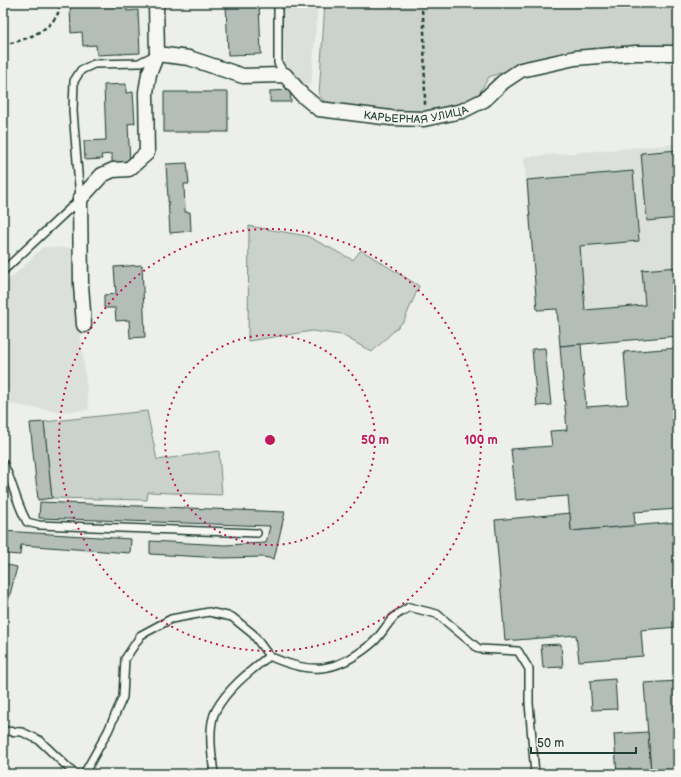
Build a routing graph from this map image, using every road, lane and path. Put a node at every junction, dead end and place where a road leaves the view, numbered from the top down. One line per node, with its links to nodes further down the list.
1 (61, 3): 5 (path)
2 (156, 3): 7 (street)
3 (278, 3): 8 (lane)
4 (421, 3): 9 (path)
5 (3, 44)
6 (678, 53): 9 (street, КАРЬЕРНАЯ УЛИЦА)
7 (157, 54): 8 (street); 10 (street); 10 (lane)
8 (285, 75): 9 (street, КАРЬЕРНАЯ УЛИЦА)
9 (424, 119)
10 (80, 199): 11 (lane); 12 (street)
11 (3, 271)
12 (84, 325)
13 (3, 462): 14 (lane)
14 (257, 533)
15 (269, 656): 18 (lane); 19 (lane); 20 (lane)
16 (3, 731): 17 (lane)
17 (75, 774)
18 (84, 774)
19 (214, 774)
20 (535, 774)

